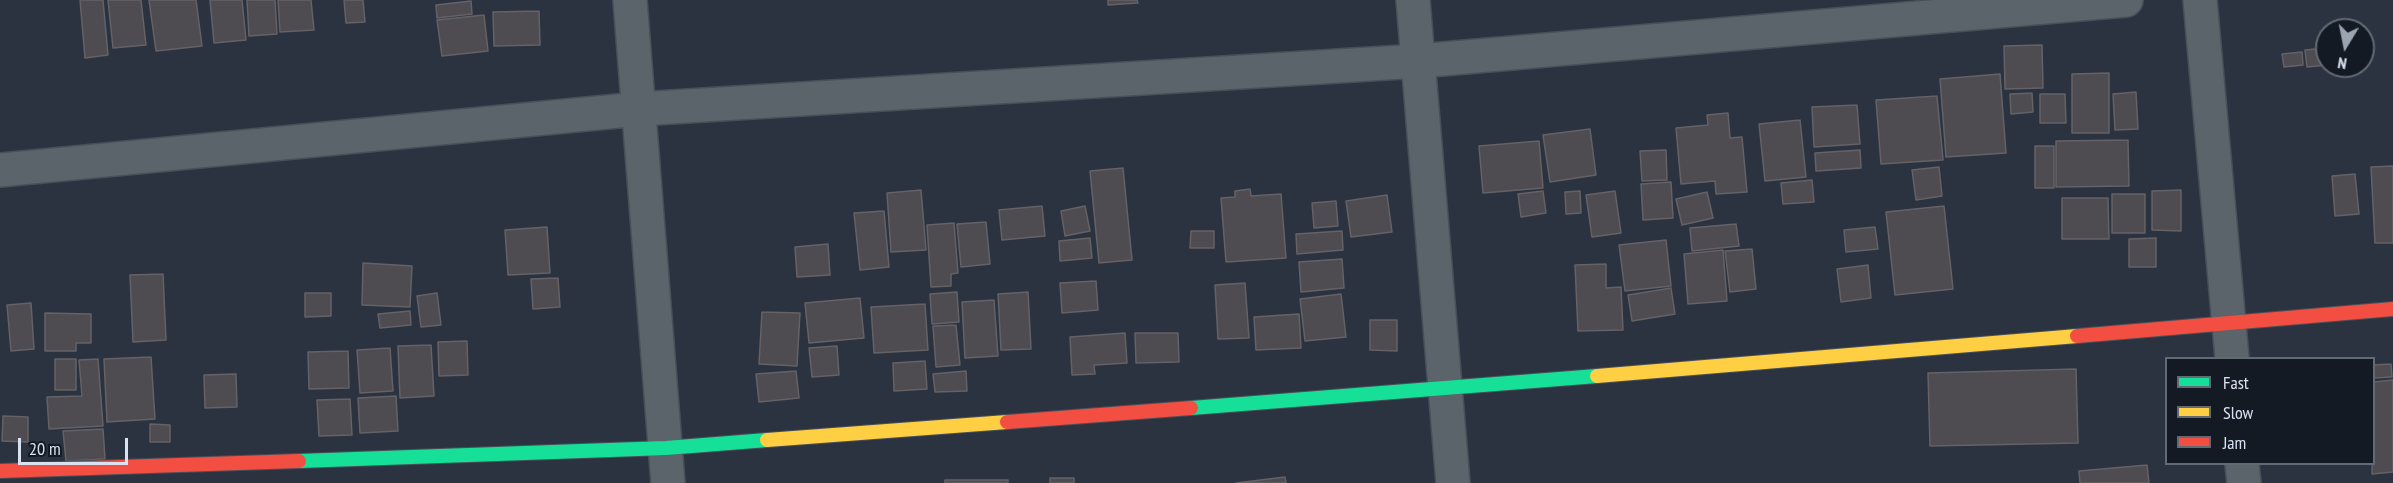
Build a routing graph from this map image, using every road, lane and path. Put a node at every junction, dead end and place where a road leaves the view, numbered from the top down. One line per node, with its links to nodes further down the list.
1 (630, 0): 6 (street)
2 (1413, 0): 5 (street)
3 (2126, 0): 5 (street)
4 (2200, 0): 9 (street)
5 (1419, 61): 6 (street); 11 (street)
6 (639, 109): 7 (street); 12 (street)
7 (0, 170)
8 (2393, 309): 9 (street)
9 (2228, 321): 10 (street); 11 (street)
10 (2232, 357)
11 (1446, 389): 12 (street); 16 (street)
12 (666, 448): 14 (street); 15 (street)
13 (2242, 465): 17 (street)
14 (0, 471)
15 (668, 483)
16 (1454, 483)
17 (2244, 483)

